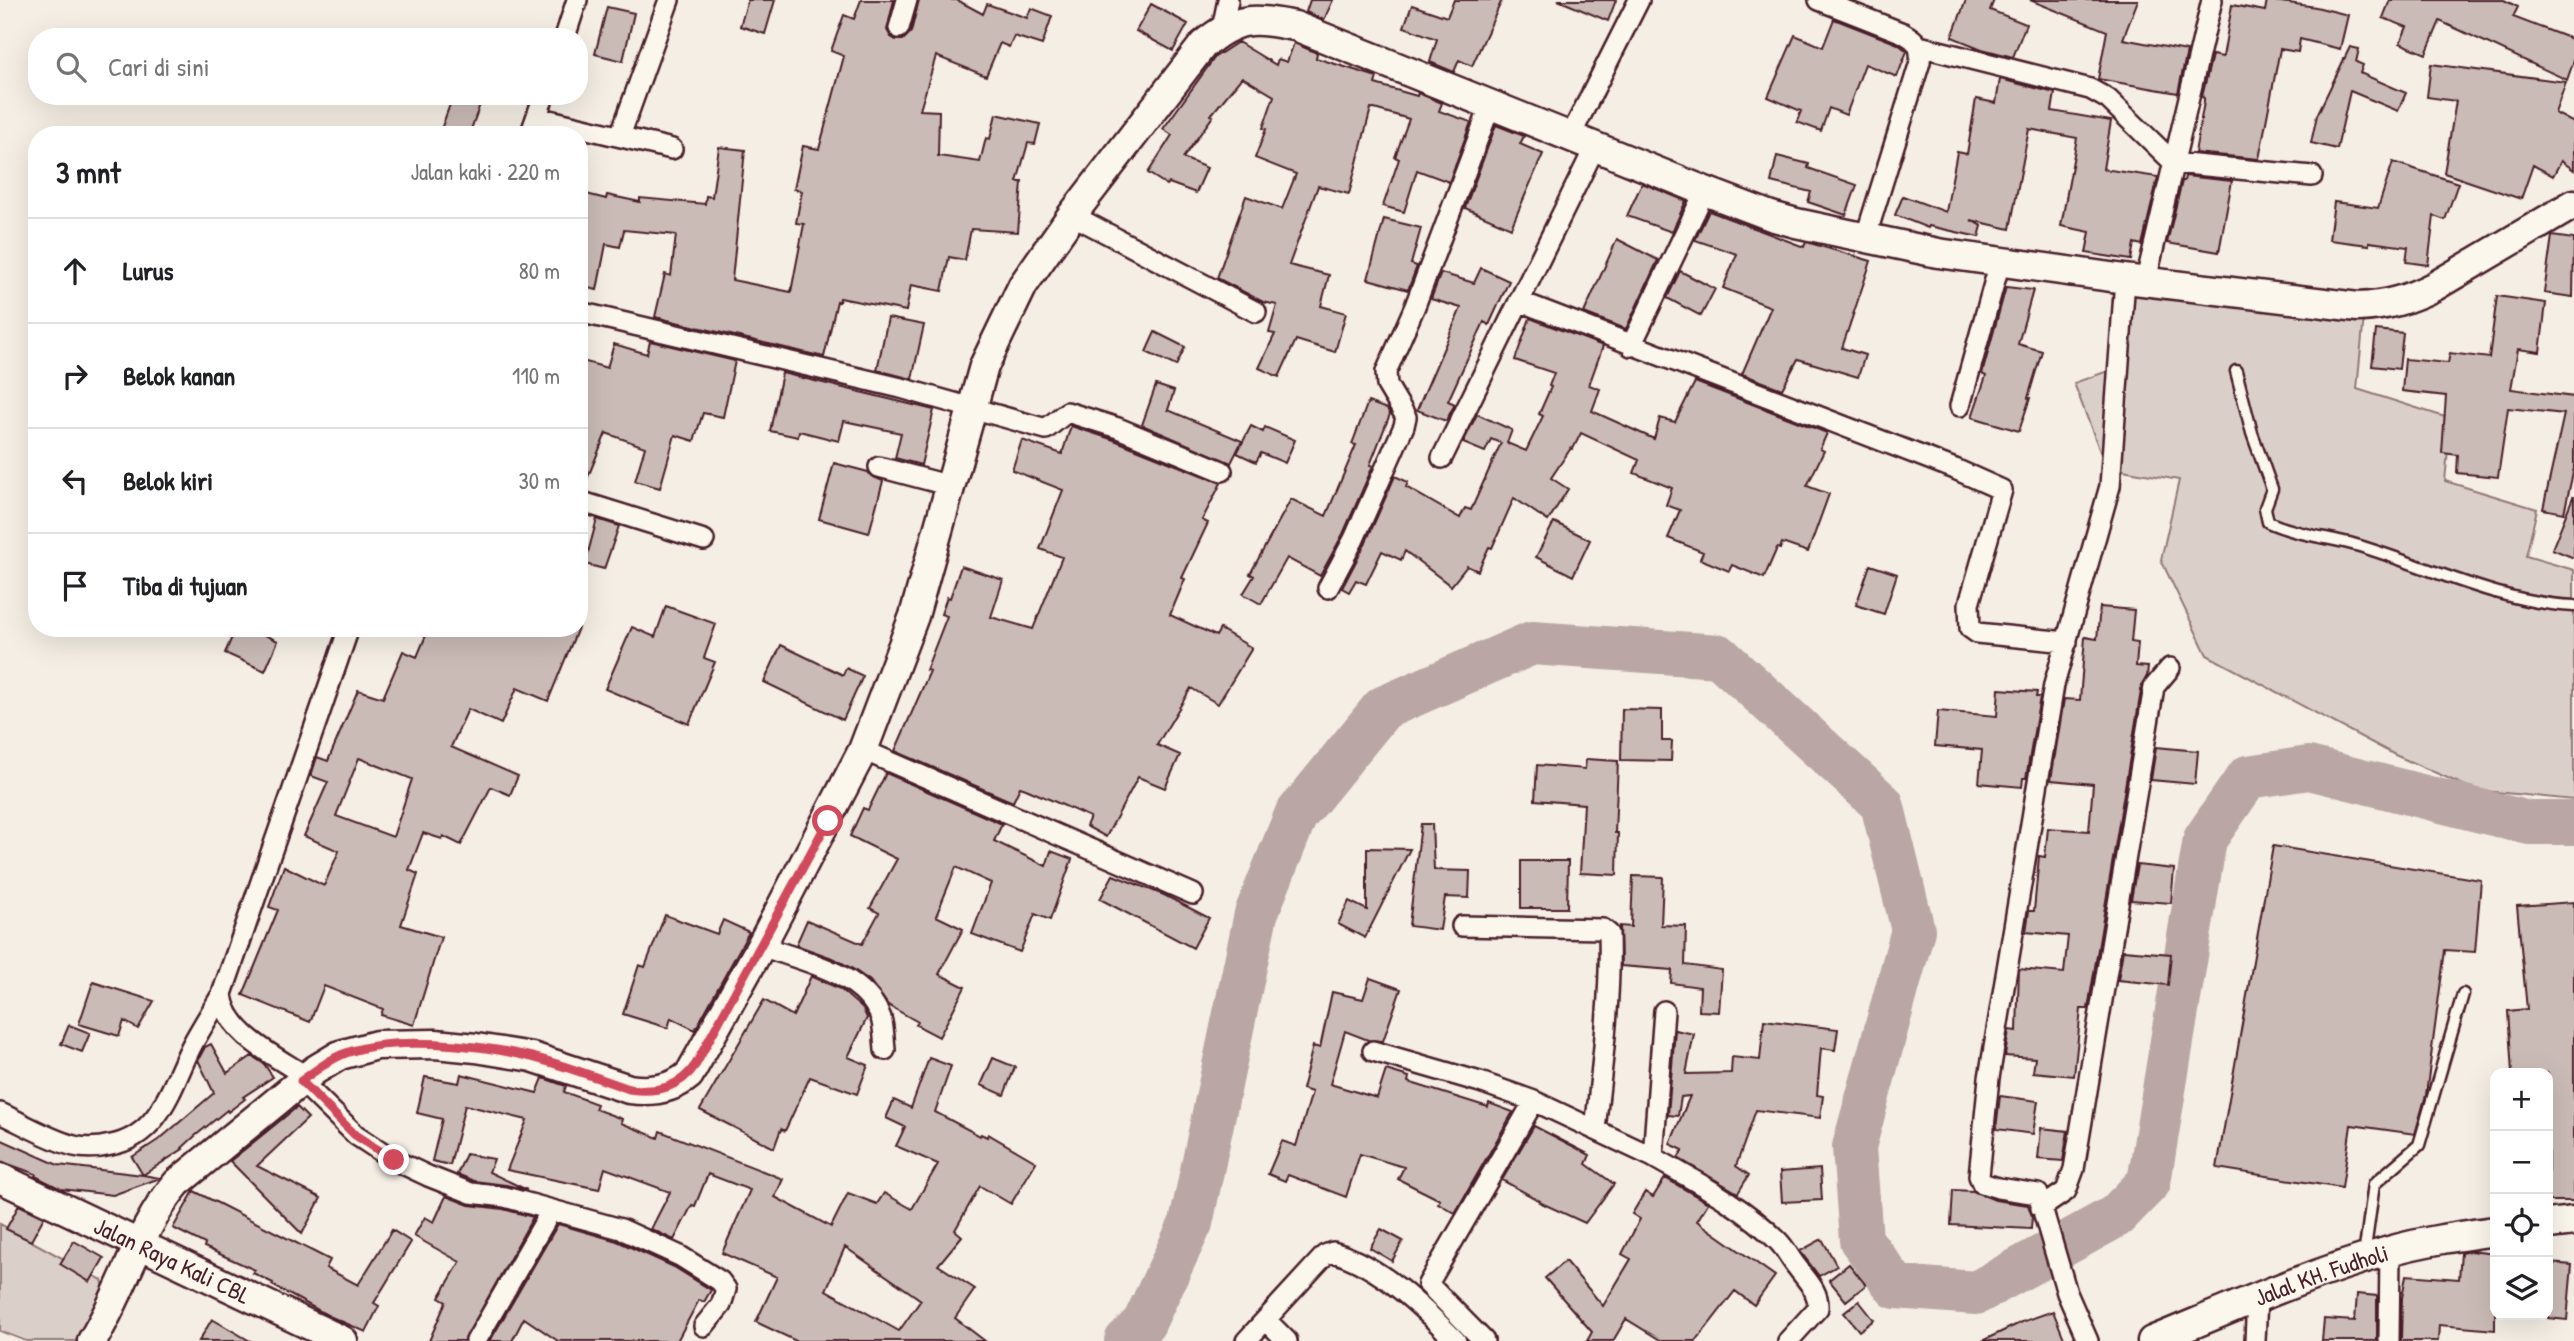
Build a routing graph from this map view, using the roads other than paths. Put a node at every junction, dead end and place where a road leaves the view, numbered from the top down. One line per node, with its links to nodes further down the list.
1 (577, 0): 8 (street)
2 (669, 0): 16 (street)
3 (907, 0): 9 (street)
4 (1228, 0): 10 (street)
5 (1639, 0): 17 (street)
6 (1819, 0): 11 (street)
7 (2211, 0): 19 (street)
8 (568, 28)
9 (900, 28)
10 (1222, 29): 12 (street); 23 (street)
11 (1919, 46): 19 (street); 24 (street)
12 (1491, 104): 17 (street); 40 (street)
13 (541, 105): 14 (street)
14 (534, 126)
15 (588, 132): 16 (street)
16 (620, 136): 18 (street)
17 (1583, 142): 21 (street); 27 (street)
18 (672, 149)
19 (2174, 163): 20 (street); 26 (street)
20 (2312, 176)
21 (1705, 191): 24 (street); 30 (street)
22 (2574, 204): 26 (street)
23 (1072, 215): 28 (street); 33 (street)
24 (1865, 239): 25 (street)
25 (2000, 262): 26 (street); 32 (street)
26 (2136, 280): 43 (street)
27 (1519, 302): 30 (street); 34 (street)
28 (1256, 312)
29 (588, 314): 33 (street)
30 (1631, 345): 43 (street)
31 (2236, 371): 41 (lane)
32 (1960, 406)
33 (972, 410): 36 (street); 37 (street)
34 (1442, 458)
35 (879, 467): 37 (street)
36 (1222, 471)
37 (951, 486): 45 (street)
38 (588, 504): 39 (street)
39 (704, 540)
40 (1328, 587)
41 (2574, 606)
42 (346, 637): 49 (street)
43 (2067, 642): 60 (street)
44 (2170, 668): 60 (street)
45 (863, 750): 46 (street); 48 (street)
46 (1193, 894)
47 (1462, 926): 57 (street)
48 (761, 946): 52 (street); 54 (street)
49 (222, 994): 54 (street); 56 (street)
50 (2463, 994): 67 (lane)
51 (1664, 1011): 58 (street)
52 (885, 1051)
53 (1373, 1051): 55 (street)
54 (304, 1079): 61 (street); 65 (street)
55 (1534, 1101): 57 (street); 77 (street)
56 (0, 1112)
57 (1595, 1130): 58 (street)
58 (1653, 1157): 78 (street)
59 (0, 1178): 65 (street, Jalan Raya Kali CBL)
60 (2041, 1208): 79 (street)
61 (551, 1211): 70 (street); 73 (street)
62 (2574, 1222): 63 (street)
63 (2553, 1224)
64 (2490, 1232): 66 (street, Jalal KH. Fudholi)
65 (139, 1245): 71 (street); 72 (street, Jalan Raya Kali CBL)
66 (2390, 1251): 67 (street, Jalal KH. Fudholi); 82 (street)
67 (2363, 1259): 68 (street, Jalal KH. Fudholi)
68 (2257, 1298): 80 (street, Jalal KH. Fudholi); 81 (street)
69 (1266, 1320): 74 (street); 75 (street); 76 (street)
70 (704, 1326)
71 (92, 1341)
72 (343, 1341)
73 (476, 1341)
74 (1246, 1341)
75 (1287, 1341)
76 (1456, 1341)
77 (1484, 1341)
78 (1788, 1341)
79 (2088, 1341)
80 (2152, 1341)
81 (2255, 1341)
82 (2389, 1341)

